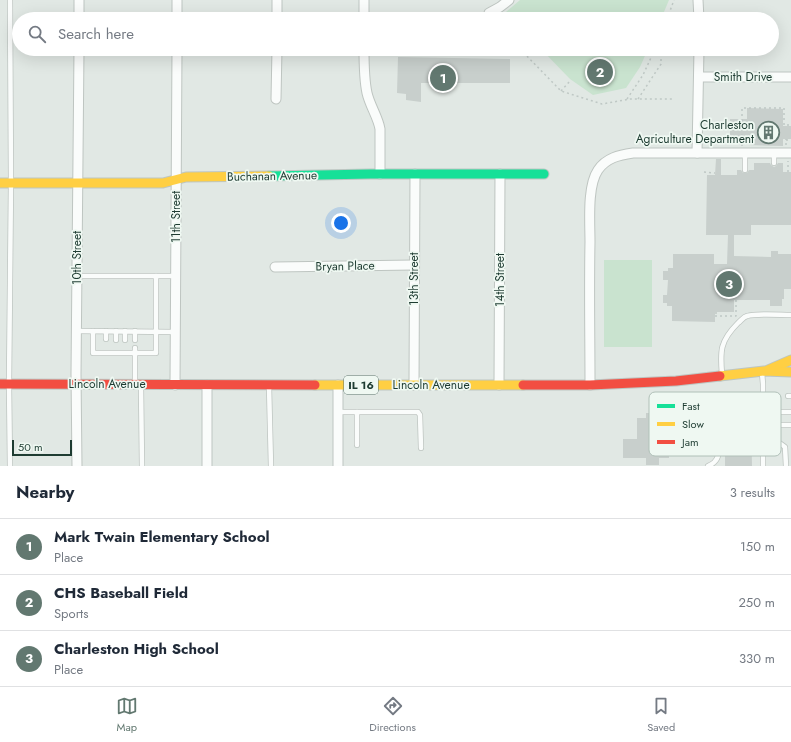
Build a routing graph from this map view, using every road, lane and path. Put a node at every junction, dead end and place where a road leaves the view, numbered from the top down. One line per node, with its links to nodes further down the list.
1 (10, 0): 50 (lane)
2 (79, 0): 9 (street)
3 (177, 0): 10 (street)
4 (277, 0): 11 (street)
5 (364, 0): 12 (street)
6 (509, 0): 13 (street)
7 (674, 0): 14 (path)
8 (698, 0): 15 (street)
9 (79, 12)
10 (177, 12)
11 (277, 12)
12 (364, 12)
13 (490, 12)
14 (670, 12)
15 (699, 12)
16 (79, 56): 51 (street, 10th Street)
17 (176, 56): 48 (street, 11th Street)
18 (277, 56): 28 (street)
19 (364, 56): 44 (street)
20 (527, 56): 27 (path)
21 (652, 56): 30 (path)
22 (699, 56): 24 (street, Smith Drive)
23 (661, 57): 29 (path)
24 (699, 77): 25 (street, Smith Drive); 36 (street)
25 (791, 77)
26 (571, 80): 27 (path)
27 (560, 91): 30 (path)
28 (276, 99)
29 (638, 99): 30 (path); 31 (path)
30 (626, 100)
31 (673, 100)
32 (791, 125): 35 (path)
33 (786, 140): 34 (path)
34 (791, 140)
35 (744, 151): 36 (street); 37 (street); 40 (lane)
36 (697, 153): 86 (street)
37 (774, 153): 38 (street); 39 (lane)
38 (789, 156): 42 (path)
39 (774, 163)
40 (745, 170)
41 (704, 172): 43 (path)
42 (788, 172)
43 (715, 173)
44 (380, 174): 45 (main road, Buchanan Avenue); 48 (main road, Buchanan Avenue)
45 (415, 174): 46 (main road, Buchanan Avenue); 52 (street, 13th Street)
46 (500, 174): 47 (main road, Buchanan Avenue); 85 (street, 14th Street)
47 (544, 174)
48 (176, 179): 51 (main road, Buchanan Avenue); 56 (street, 11th Street)
49 (0, 183): 50 (main road, Buchanan Avenue)
50 (11, 183): 51 (main road, Buchanan Avenue); 77 (lane)
51 (78, 183): 54 (street, 10th Street)
52 (414, 264): 53 (street, Bryan Place); 84 (street, 13th Street)
53 (275, 267)
54 (77, 276): 55 (lane); 60 (street, 10th Street)
55 (156, 276): 56 (lane); 66 (lane)
56 (176, 276): 67 (street, 11th Street)
57 (736, 294): 58 (path)
58 (716, 312)
59 (791, 315): 76 (lane)
60 (77, 331): 61 (lane); 78 (street, 10th Street)
61 (93, 331): 62 (lane); 72 (lane)
62 (106, 331): 63 (lane); 68 (lane)
63 (116, 331): 64 (lane); 69 (lane)
64 (125, 331): 65 (lane); 70 (lane)
65 (135, 331): 66 (lane); 71 (lane)
66 (156, 332): 67 (lane); 72 (lane)
67 (175, 332): 80 (street, 11th Street)
68 (106, 340)
69 (116, 340)
70 (126, 340)
71 (135, 340)
72 (135, 351): 79 (lane)
73 (791, 360): 74 (main road, Lincoln Avenue / IL 16)
74 (763, 371): 75 (main road, Lincoln Avenue / IL 16); 76 (main road, Lincoln Avenue / IL 16); 87 (lane)
75 (791, 372)
76 (722, 376): 86 (main road, Lincoln Avenue / IL 16)
77 (4, 384): 78 (main road, Lincoln Avenue / IL 16); 94 (lane)
78 (76, 384): 79 (main road, Lincoln Avenue / IL 16); 95 (street, 10th Street)
79 (138, 384): 80 (main road, Lincoln Avenue / IL 16); 96 (lane)
80 (175, 385): 81 (main road, Lincoln Avenue / IL 16)
81 (207, 385): 82 (main road, Lincoln Avenue / IL 16); 97 (street)
82 (269, 385): 83 (main road, Lincoln Avenue / IL 16); 98 (lane)
83 (338, 385): 84 (main road, Lincoln Avenue / IL 16); 88 (street)
84 (414, 385): 85 (main road, Lincoln Avenue / IL 16)
85 (499, 385): 86 (main road, Lincoln Avenue / IL 16)
86 (590, 385)
87 (763, 392)
88 (338, 412): 89 (lane); 99 (street)
89 (357, 412): 91 (lane); 92 (lane)
90 (781, 444): 101 (lane)
91 (357, 445)
92 (421, 448)
93 (718, 456): 100 (lane)
94 (10, 466)
95 (77, 466)
96 (142, 466)
97 (207, 466)
98 (271, 466)
99 (338, 466)
100 (708, 466)
101 (786, 466)

